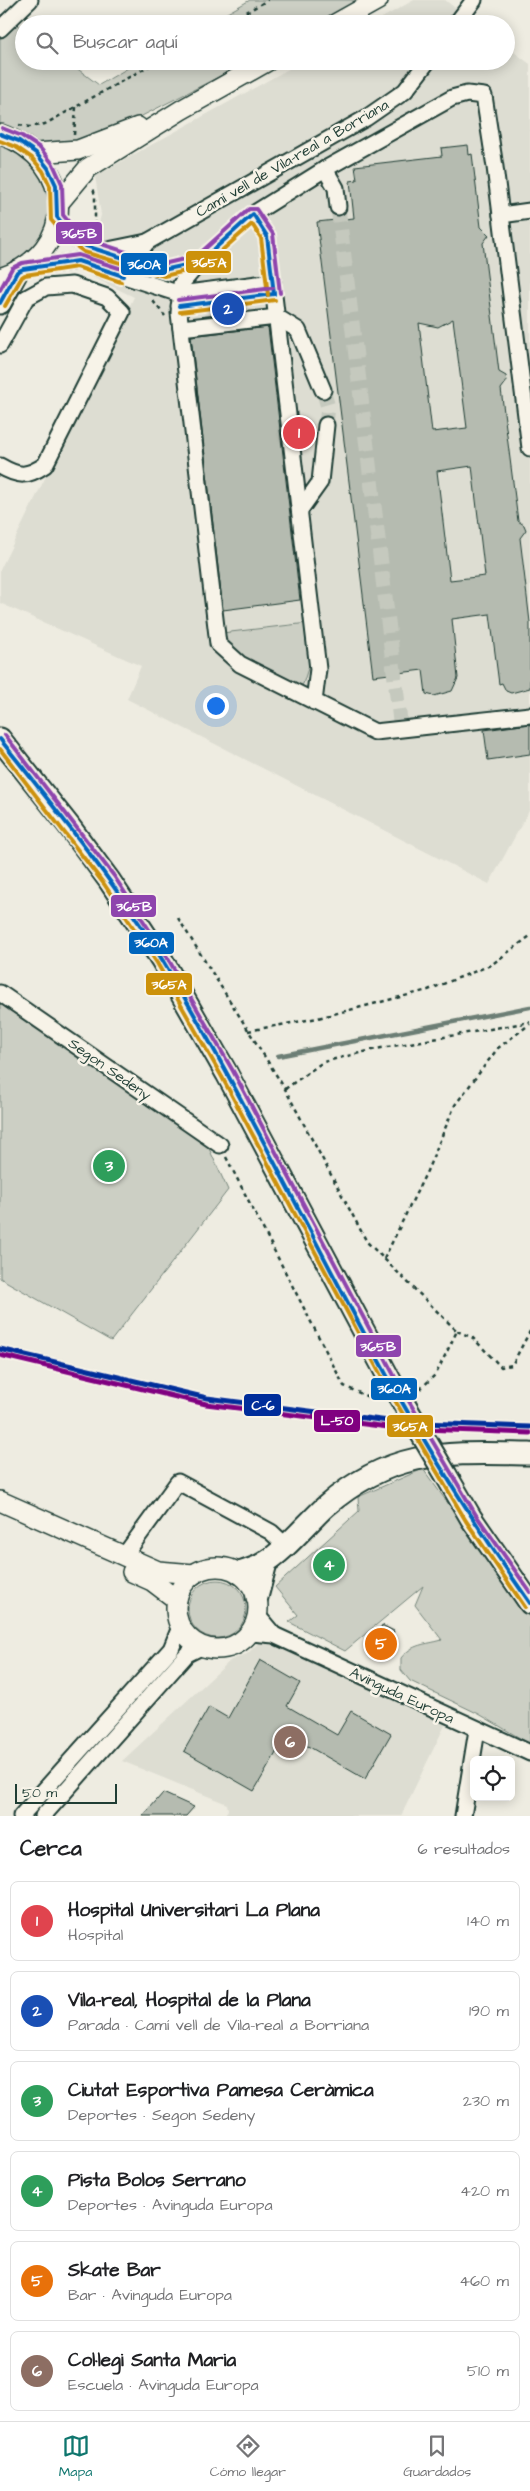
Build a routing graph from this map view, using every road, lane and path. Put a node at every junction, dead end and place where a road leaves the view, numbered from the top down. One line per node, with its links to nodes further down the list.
1 (30, 0): 8 (street)
2 (268, 0): 5 (path)
3 (378, 0): 6 (main road)
4 (474, 0): 7 (street)
5 (241, 15)
6 (351, 15)
7 (463, 15)
8 (0, 29)
9 (142, 70): 13 (path)
10 (252, 70): 12 (main road)
11 (421, 70): 21 (street, Camí vell de Vila-real a Borriana)
12 (181, 110): 14 (main road); 17 (main road)
13 (7, 129): 14 (main road)
14 (36, 153): 17 (main road)
15 (325, 168): 16 (street); 19 (street); 20 (street)
16 (338, 207)
17 (58, 211): 22 (street); 26 (main road)
18 (530, 211): 20 (street)
19 (253, 214): 25 (street); 27 (street)
20 (501, 215): 36 (street)
21 (147, 242): 22 (street); 24 (street)
22 (101, 251): 24 (street)
23 (78, 261): 24 (street); 26 (street); 29 (street)
24 (132, 261): 25 (street)
25 (200, 262): 29 (street)
26 (13, 273): 30 (highway)
27 (273, 288): 29 (street); 31 (street)
28 (152, 299): 32 (path)
29 (180, 300): 32 (street)
30 (0, 303)
31 (277, 317): 32 (street); 34 (street); 38 (street)
32 (181, 328): 39 (street)
33 (0, 344): 37 (street)
34 (322, 390)
35 (326, 425): 38 (street)
36 (530, 448)
37 (0, 466)
38 (300, 510): 39 (street)
39 (314, 702): 40 (street)
40 (530, 715)
41 (0, 739): 52 (highway, bridge)
42 (530, 936): 45 (path)
43 (0, 993): 47 (street, Segon Sedeny)
44 (530, 1023): 46 (path); 48 (path)
45 (248, 1031)
46 (285, 1090)
47 (220, 1145)
48 (384, 1259)
49 (457, 1331): 50 (path)
50 (530, 1331)
51 (530, 1454): 55 (highway)
52 (446, 1475): 60 (highway); 62 (highway)
53 (0, 1501): 56 (main road)
54 (0, 1514): 61 (main road)
55 (285, 1545): 56 (street); 57 (highway)
56 (124, 1556): 58 (main road)
57 (266, 1563): 59 (highway); 63 (highway)
58 (194, 1574): 59 (main road); 61 (main road)
59 (240, 1574): 63 (main road)
60 (530, 1585)
61 (177, 1600): 64 (main road)
62 (530, 1603)
63 (255, 1615): 65 (main road); 66 (street, Avinguda Europa)
64 (180, 1627): 65 (main road); 68 (street)
65 (201, 1646): 69 (street)
66 (477, 1730): 67 (street, Avinguda Europa); 70 (street)
67 (530, 1753)
68 (21, 1816)
69 (43, 1816)
70 (463, 1816)

